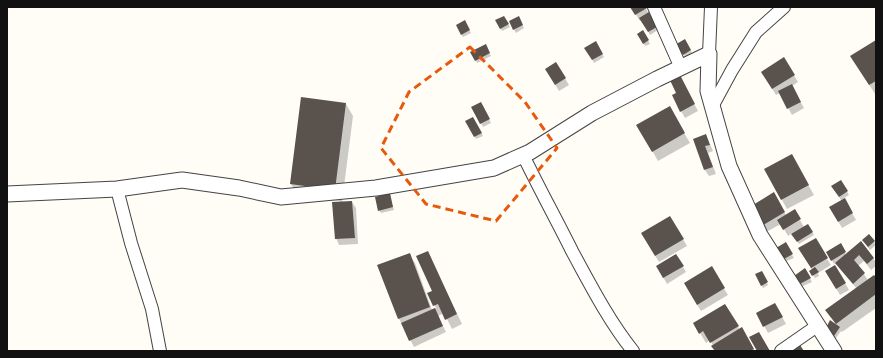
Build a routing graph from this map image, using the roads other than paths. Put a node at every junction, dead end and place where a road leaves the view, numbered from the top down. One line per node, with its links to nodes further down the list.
1 (654, 7): 5 (street)
2 (711, 7): 4 (street)
3 (784, 7): 6 (street)
4 (709, 54): 5 (street); 6 (street)
5 (681, 68): 7 (street)
6 (712, 107): 10 (street)
7 (523, 155): 8 (street); 12 (street)
8 (117, 189): 9 (street); 11 (street)
9 (7, 194)
10 (817, 326): 13 (street); 14 (street)
11 (160, 351)
12 (633, 351)
13 (781, 351)
14 (834, 351)

